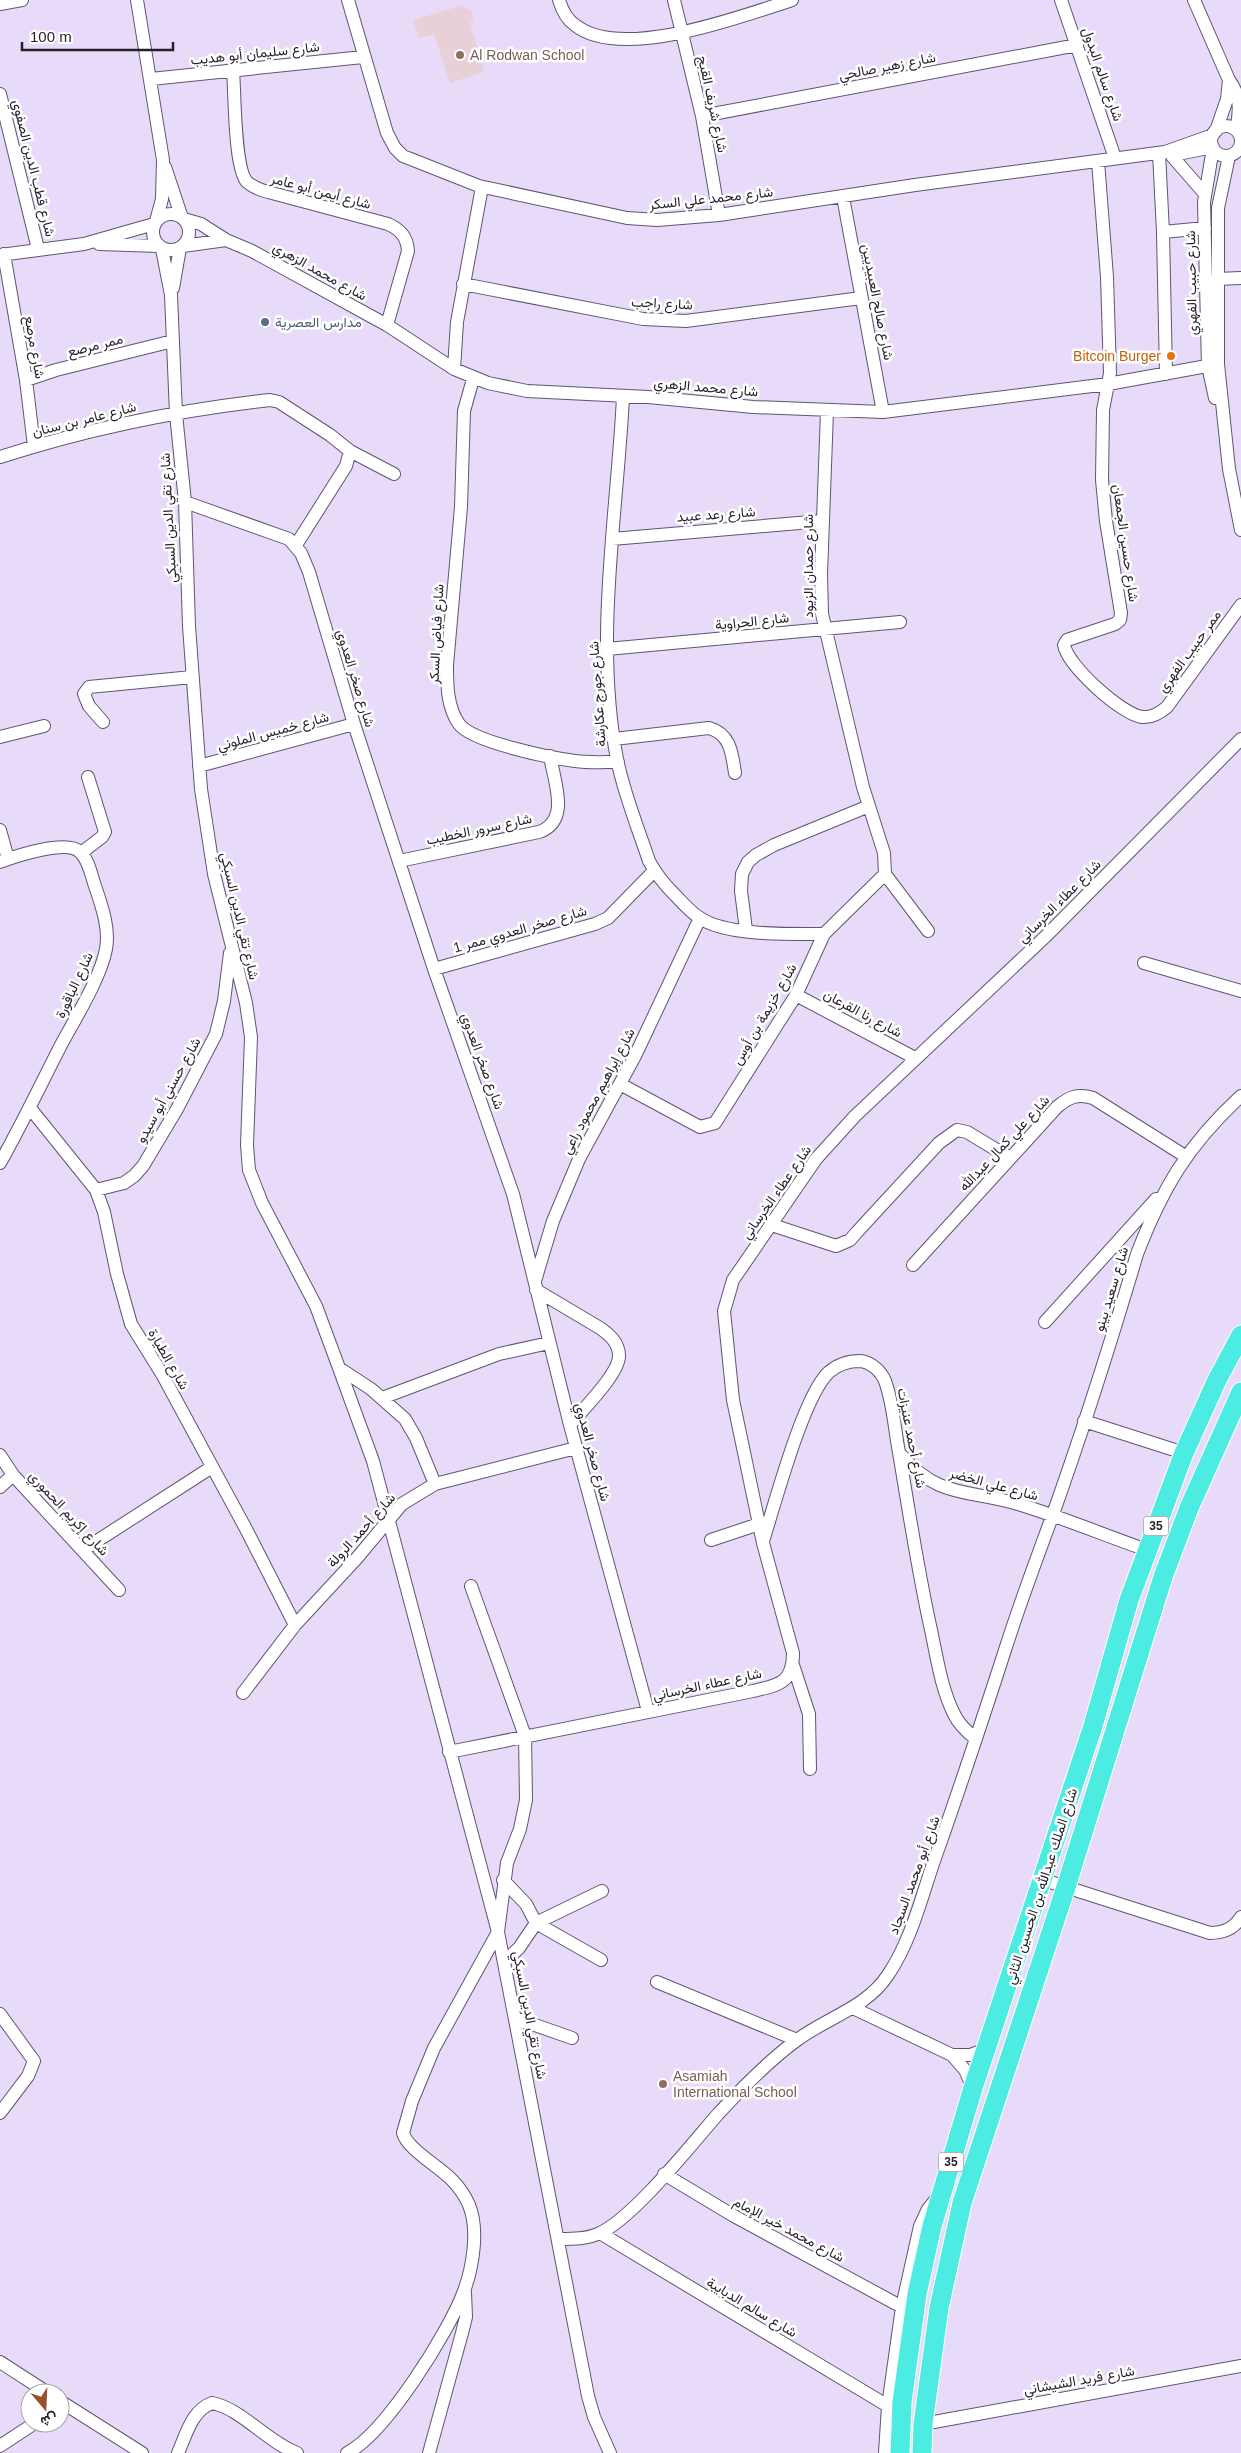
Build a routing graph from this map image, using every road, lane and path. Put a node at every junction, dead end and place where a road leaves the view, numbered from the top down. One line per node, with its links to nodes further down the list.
1 (22, 0): 9 (street)
2 (137, 0): 14 (street)
3 (348, 0): 12 (street, شارع محمد علي السكر)
4 (558, 0): 10 (street)
5 (674, 0): 10 (street, شارع شريف القبج)
6 (792, 0): 10 (street)
7 (1061, 0): 11 (street, شارع سالم البدول)
8 (1194, 0): 15 (street)
9 (0, 4)
10 (682, 33): 18 (street, شارع شريف القبج)
11 (1077, 45): 18 (street, شارع زهير صالحي); 24 (street, شارع سالم البدول)
12 (363, 57): 13 (street, شارع سليمان أبو هديب); 27 (street, شارع محمد علي السكر)
13 (233, 70): 14 (street, شارع سليمان أبو هديب); 46 (street, شارع أيمن أبو عامر)
14 (151, 79): 25 (street)
15 (1229, 80): 17 (street); 21 (street, شارع حبيب الفهري)
16 (0, 94): 19 (street, شارع قطب الدين الصفوي)
17 (1239, 94): 20 (street)
18 (702, 116): 30 (street, شارع شريف القبج)
19 (4, 127): 39 (street, شارع قطب الدين الصفوي)
20 (1238, 131): 21 (street); 22 (street)
21 (1214, 140): 22 (street); 23 (street, شارع محمد علي السكر); 28 (street, شارع حبيب الفهري)
22 (1235, 152): 42 (street, شارع حبيب الفهري)
23 (1165, 153): 24 (street, شارع محمد علي السكر); 28 (street); 34 (street)
24 (1115, 158): 26 (street, شارع محمد علي السكر)
25 (163, 160): 31 (street); 32 (street)
26 (1098, 161): 29 (street, شارع محمد علي السكر); 53 (street, شارع حسين الجمعان)
27 (482, 187): 30 (street, شارع محمد علي السكر); 43 (street)
28 (1205, 194): 33 (street, شارع حبيب الفهري)
29 (843, 196): 30 (street, شارع محمد علي السكر); 45 (street, شارع صالح العبيديين)
30 (719, 215)
31 (183, 219): 32 (street); 35 (street, شارع محمد الزهري); 37 (street)
32 (155, 222): 36 (street); 38 (street)
33 (1206, 228): 34 (street); 48 (street, شارع حبيب الفهري)
34 (1164, 232): 50 (street)
35 (226, 240): 37 (street); 46 (street, شارع محمد الزهري)
36 (84, 244): 38 (street); 39 (street)
37 (181, 247): 38 (street); 44 (street, شارع تقي الدين السبكي)
38 (161, 248): 44 (street, شارع تقي الدين السبكي)
39 (38, 249): 40 (street)
40 (2, 255): 52 (street, شارع مرصع)
41 (1241, 278): 42 (street)
42 (1217, 279): 48 (street, شارع حبيب الفهري)
43 (463, 284): 45 (street, شارع راجب); 49 (street)
44 (171, 295): 47 (street, شارع تقي الدين السبكي)
45 (861, 298): 56 (street, شارع صالح العبيديين)
46 (387, 325): 49 (street, شارع محمد الزهري)
47 (173, 341): 52 (street, ممر مرصع); 57 (street, شارع تقي الدين السبكي)
48 (1213, 365): 50 (street, شارع محمد الزهري); 61 (street, شارع حبيب الفهري)
49 (454, 369): 51 (street, شارع محمد الزهري)
50 (1166, 374): 53 (street, شارع محمد الزهري)
51 (474, 379): 54 (street, شارع محمد الزهري); 80 (street, شارع فياض السكر)
52 (26, 380): 58 (street, شارع مرصع)
53 (1108, 384): 56 (street, شارع محمد الزهري); 72 (street, شارع حسين الجمعان)
54 (623, 396): 55 (street, شارع محمد الزهري); 66 (street, شارع جورج عكارشة)
55 (827, 412): 56 (street, شارع محمد الزهري); 64 (street, شارع حمدان الزيود)
56 (884, 412)
57 (176, 414): 58 (street, شارع عامر بن سنان); 59 (street, شارع عامر بن سنان); 63 (street, شارع تقي الدين السبكي)
58 (34, 446): 60 (street, شارع عامر بن سنان)
59 (350, 451): 62 (street, شارع عامر بن سنان); 67 (street)
60 (0, 457)
61 (1235, 467): 65 (street, شارع حبيب الفهري)
62 (394, 474)
63 (185, 502): 67 (street); 73 (street, شارع تقي الدين السبكي)
64 (822, 521): 66 (street, شارع رعد عبيد); 70 (street, شارع حمدان الزيود)
65 (1241, 530)
66 (612, 539): 71 (street, شارع جورج عكارشة)
67 (296, 545): 75 (street, شارع صخر العدوي)
68 (1241, 605): 72 (street, ممر حبيب الفهري)
69 (900, 622): 70 (street, شارع الحراوية)
70 (824, 628): 71 (street, شارع الحراوية); 85 (street, شارع حمدان الزيود)
71 (607, 649): 78 (street, شارع جورج عكارشة)
72 (1065, 652)
73 (192, 678): 74 (street); 82 (street, شارع تقي الدين السبكي)
74 (103, 722)
75 (354, 724): 82 (street, شارع خميس الملوني); 89 (street, شارع صخر العدوي)
76 (44, 726): 77 (street)
77 (0, 737)
78 (614, 739): 81 (street, شارع جورج عكارشة); 83 (street)
79 (1241, 739): 101 (street, شارع عطاء الخرساني)
80 (550, 756): 81 (street, شارع فياض السكر); 89 (street, شارع سرور الخطيب)
81 (618, 762): 90 (street, شارع جورج عكارشة)
82 (199, 766): 96 (street, شارع تقي الدين السبكي)
83 (735, 773)
84 (88, 777): 87 (street)
85 (869, 806): 91 (street); 93 (street)
86 (0, 830): 88 (street)
87 (82, 853): 88 (street); 104 (street, شارع الباقورة)
88 (4, 861)
89 (399, 861): 98 (street, شارع صخر العدوي)
90 (654, 871): 92 (street, شارع جورج عكارشة); 98 (street, شارع صخر العدوي ممر 1)
91 (885, 874): 94 (street); 95 (street, شارع خزيمة بن أوس)
92 (700, 918): 93 (street, شارع جورج عكارشة); 102 (street, شارع إبراهيم محمود راعي)
93 (746, 930): 95 (street, شارع جورج عكارشة)
94 (928, 931)
95 (824, 934): 100 (street, شارع خزيمة بن أوس)
96 (231, 944): 109 (street, شارع حسني أبو سيدو); 116 (street, شارع تقي الدين السبكي)
97 (1144, 964): 99 (street)
98 (434, 969): 112 (street, شارع صخر العدوي)
99 (1241, 991)
100 (796, 995): 101 (street, شارع رنا القرعان); 102 (street, شارع خزيمة بن أوس)
101 (915, 1058): 110 (street, شارع عطاء الخرساني)
102 (620, 1084): 112 (street, شارع إبراهيم محمود راعي)
103 (1241, 1096): 105 (street, شارع سعيد بينو)
104 (30, 1108): 107 (street, شارع الباقورة); 109 (street, شارع الطيارة)
105 (1185, 1156): 106 (street, شارع علي كمال عبدالله); 108 (street, شارع سعيد بينو)
106 (1010, 1158): 110 (street); 111 (street, شارع علي كمال عبدالله)
107 (0, 1163)
108 (1166, 1188): 113 (street); 119 (street, شارع سعيد بينو)
109 (96, 1190): 125 (street, شارع الطيارة)
110 (772, 1224): 131 (street, شارع عطاء الخرساني)
111 (913, 1265)
112 (535, 1286): 115 (street, شارع صخر العدوي); 120 (street)
113 (1045, 1322)
114 (1241, 1336): 123 (highway, شارع الملك عبدالله بن الحسين الثاني / 35)
115 (549, 1343): 118 (street); 120 (street, شارع صخر العدوي)
116 (339, 1368): 118 (street); 130 (street, شارع تقي الدين السبكي)
117 (1241, 1392): 148 (highway, شارع الملك عبدالله بن الحسين الثاني / 35)
118 (382, 1398): 127 (street)
119 (1084, 1421): 123 (street); 129 (street, شارع سعيد بينو)
120 (570, 1425): 121 (street, شارع صخر العدوي)
121 (576, 1448): 127 (street, شارع أحمد الرولة); 141 (street, شارع صخر العدوي)
122 (899, 1453): 129 (street, شارع علي الخضر); 133 (street, شارع أحمد عنيزات); 143 (street, شارع أحمد عنيزات)
123 (1184, 1453): 135 (highway, شارع الملك عبدالله بن الحسين الثاني / 35)
124 (0, 1455): 126 (street, شارع إكريم الحموري)
125 (212, 1467): 134 (street); 138 (street, شارع الطيارة)
126 (14, 1475): 128 (street); 134 (street, شارع إكريم الحموري)
127 (435, 1484): 130 (street, شارع أحمد الرولة)
128 (0, 1487)
129 (1052, 1516): 135 (street, شارع علي الخضر); 143 (street, شارع أبو محمد السجاد)
130 (388, 1520): 138 (street, شارع أحمد الرولة); 144 (street, شارع تقي الدين السبكي)
131 (759, 1524): 132 (street); 133 (street, شارع عطاء الخرساني)
132 (711, 1540)
133 (763, 1543): 139 (street, شارع عطاء الخرساني)
134 (83, 1550): 137 (street, شارع إكريم الحموري)
135 (1147, 1550): 147 (highway, شارع الملك عبدالله بن الحسين الثاني / 35)
136 (470, 1586): 142 (street, شارع تقي الدين السبكي)
137 (119, 1590)
138 (294, 1625): 140 (street, شارع أحمد الرولة)
139 (793, 1665): 141 (street, شارع عطاء الخرساني); 145 (street)
140 (243, 1693)
141 (648, 1711): 142 (street, شارع عطاء الخرساني)
142 (525, 1736): 144 (street, شارع عطاء الخرساني); 146 (street, شارع تقي الدين السبكي)
143 (976, 1739): 156 (street, شارع أبو محمد السجاد)
144 (449, 1752): 152 (street, شارع تقي الدين السبكي)
145 (810, 1768)
146 (503, 1880): 151 (street); 152 (street, شارع تقي الدين السبكي)
147 (1044, 1880): 148 (street); 163 (highway, شارع الملك عبدالله بن الحسين الثاني / 35)
148 (1066, 1887): 150 (street); 178 (highway, شارع الملك عبدالله بن الحسين الثاني / 35)
149 (602, 1891): 151 (street)
150 (1241, 1917)
151 (536, 1923): 153 (street); 154 (street)
152 (498, 1932): 154 (street, شارع تقي الدين السبكي); 171 (street)
153 (601, 1960)
154 (505, 1961): 159 (street, شارع تقي الدين السبكي)
155 (657, 1982): 162 (street)
156 (870, 1996): 157 (street, شارع أبو محمد السجاد); 160 (street)
157 (853, 2008): 160 (street); 162 (street, شارع أبو محمد السجاد)
158 (0, 2014): 166 (street)
159 (515, 2018): 161 (street); 170 (street, شارع تقي الدين السبكي)
160 (877, 2018): 164 (street)
161 (572, 2038)
162 (797, 2040): 167 (street, شارع أبو محمد السجاد)
163 (986, 2049): 164 (street); 165 (highway, شارع الملك عبدالله بن الحسين الثاني / 35)
164 (952, 2055): 165 (street)
165 (973, 2088): 168 (highway, شارع الملك عبدالله بن الحسين الثاني / 35)
166 (0, 2113)
167 (664, 2174): 169 (street, شارع أبو محمد السجاد); 172 (street, شارع محمد خير الإمام)
168 (941, 2194): 172 (street); 188 (highway, شارع الملك عبدالله بن الحسين الثاني / 35)
169 (600, 2233): 170 (street, شارع أبو محمد السجاد); 176 (street, شارع سالم الدبايبة)
170 (558, 2239): 186 (street, شارع تقي الدين السبكي)
171 (465, 2290): 184 (street); 185 (street)
172 (902, 2307): 176 (street)
173 (0, 2362): 175 (street)
174 (1241, 2366): 178 (street, شارع فريد الشيشاني)
175 (33, 2383)
176 (888, 2406): 187 (street)
177 (70, 2409): 181 (street)
178 (923, 2424): 189 (highway, شارع الملك عبدالله بن الحسين الثاني / 35)
179 (20, 2433): 180 (street)
180 (0, 2446)
181 (142, 2453)
182 (178, 2453): 183 (street)
183 (297, 2453)
184 (346, 2453)
185 (429, 2453)
186 (610, 2453)
187 (885, 2453)
188 (900, 2453)
189 (922, 2453)

